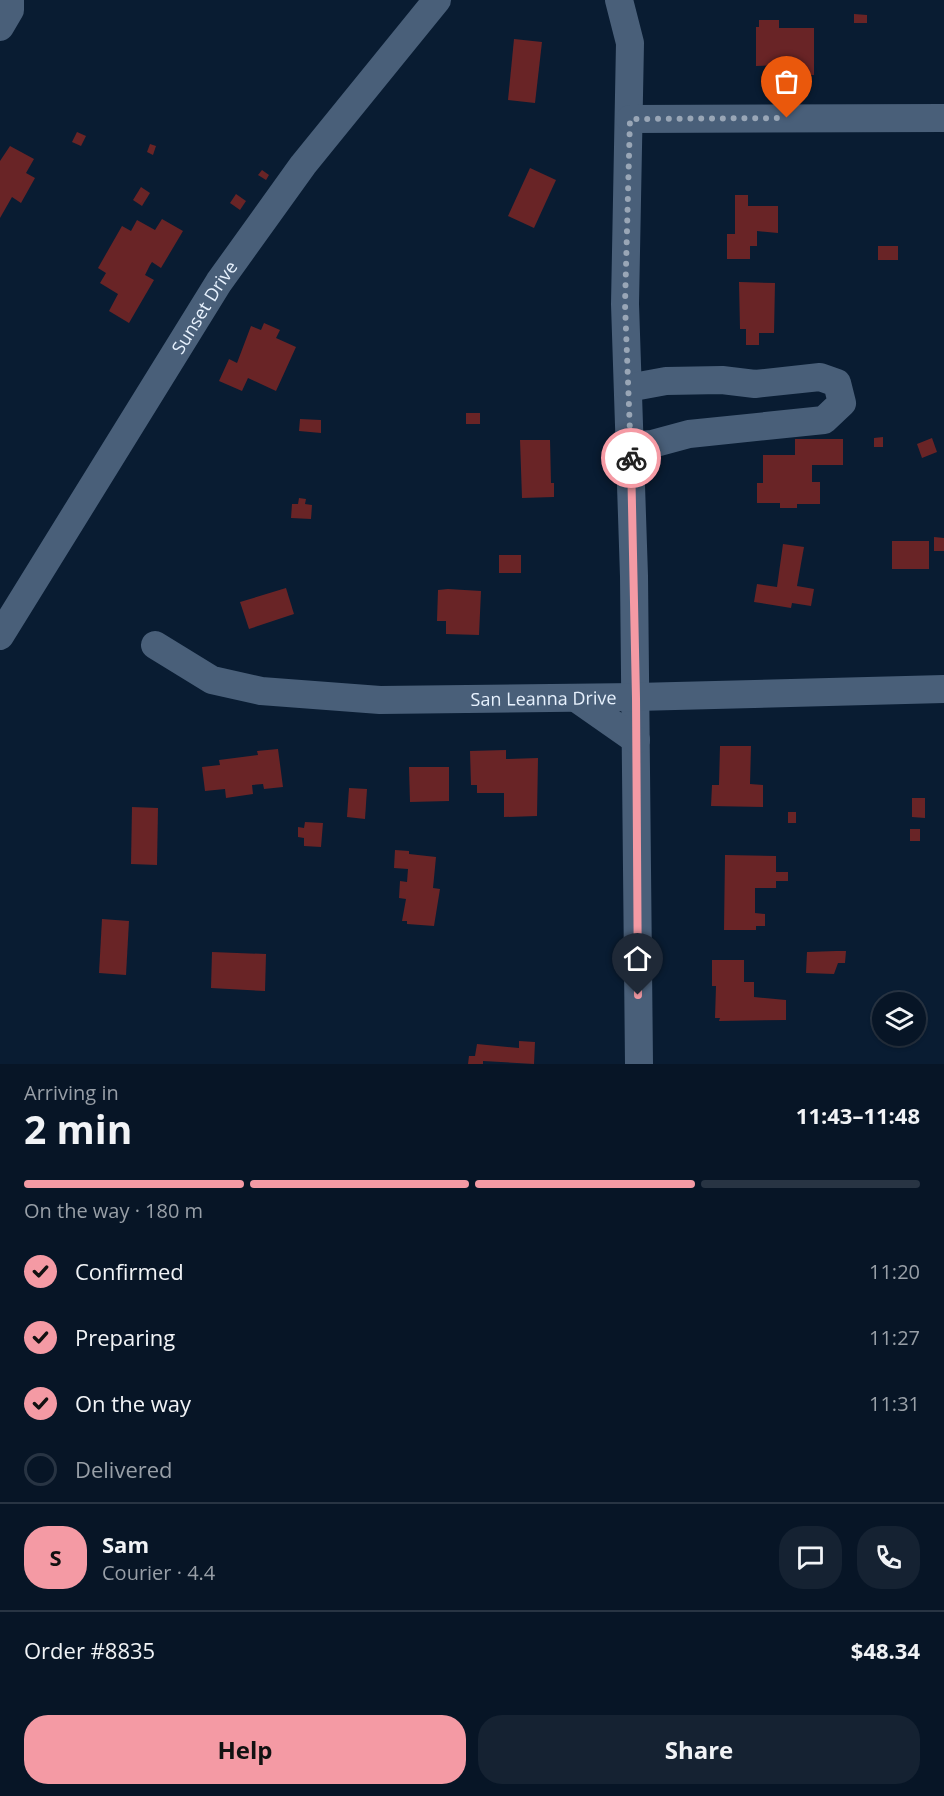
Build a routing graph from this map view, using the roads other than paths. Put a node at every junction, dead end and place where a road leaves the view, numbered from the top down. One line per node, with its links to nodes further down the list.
1 (10, 0): 4 (street)
2 (438, 0): 9 (street, Sunset Drive)
3 (619, 0): 6 (street)
4 (0, 27)
5 (944, 118): 6 (street)
6 (630, 119): 7 (street)
7 (628, 388): 8 (street); 8 (street)
8 (630, 446): 13 (street)
9 (0, 636)
10 (155, 645): 12 (street, San Leanna Drive)
11 (944, 689): 13 (street, San Leanna Drive)
12 (576, 698): 13 (street, San Leanna Drive); 14 (street)
13 (636, 698): 14 (street)
14 (636, 740): 15 (street)
15 (639, 1064)

